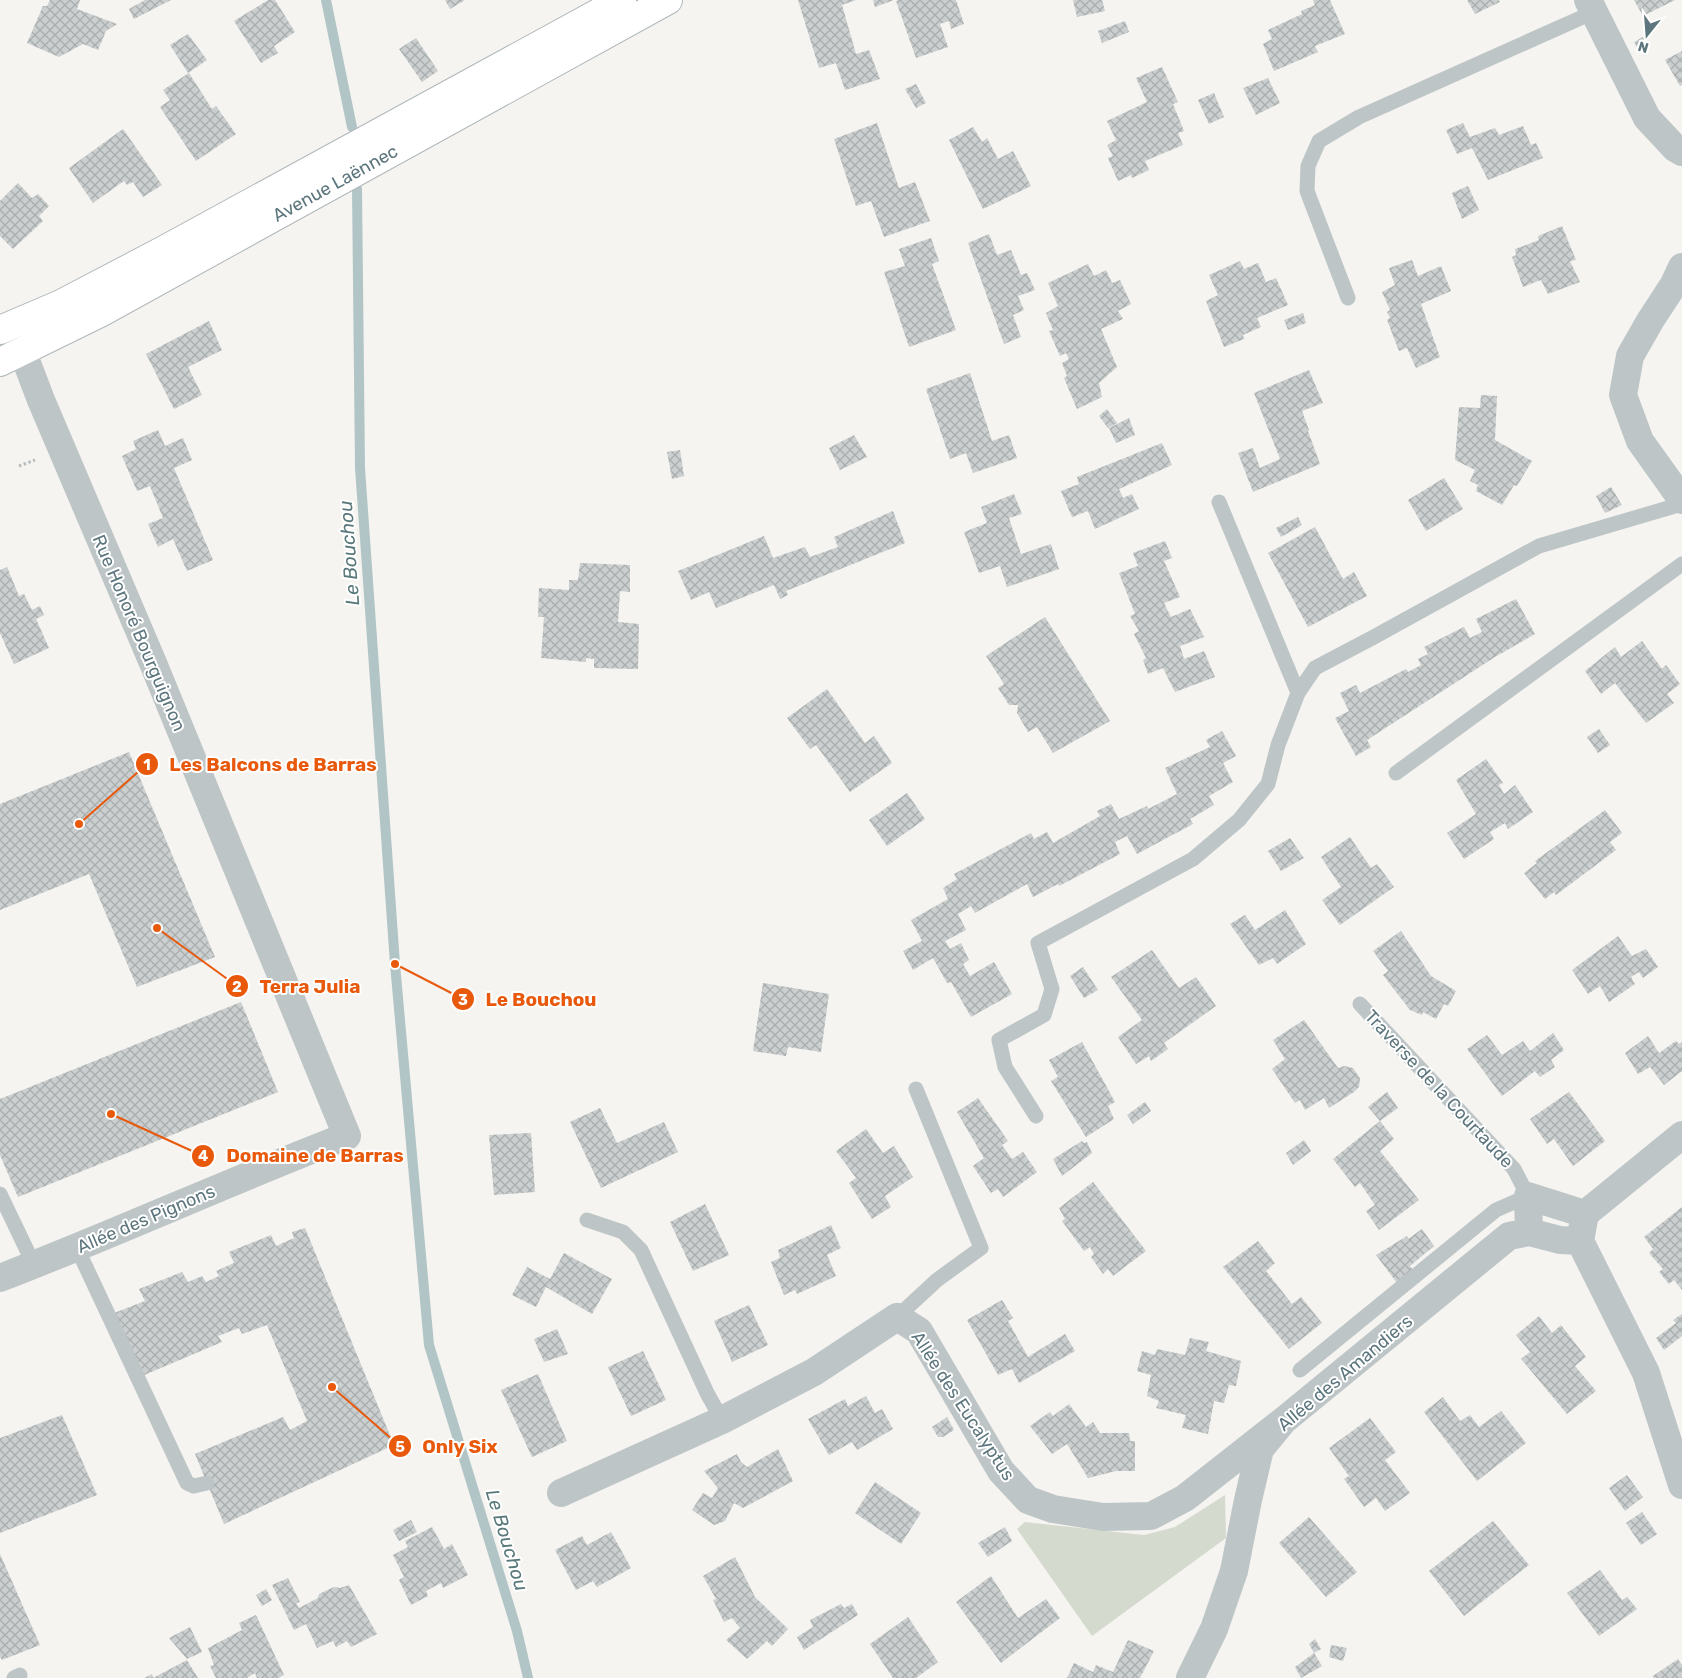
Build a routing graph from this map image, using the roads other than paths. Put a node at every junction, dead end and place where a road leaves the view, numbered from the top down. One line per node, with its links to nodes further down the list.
1 (622, 0): 4 (main road, Avenue Laënnec)
2 (668, 0): 4 (main road, Avenue Laënnec)
3 (1591, 6): 5 (street); 8 (lane)
4 (530, 63): 6 (main road, Avenue Laënnec)
5 (1682, 152)
6 (303, 188): 9 (main road, Avenue Laënnec); 10 (main road, Avenue Laënnec)
7 (1682, 267): 11 (street)
8 (1348, 298)
9 (6, 327): 10 (street, Rue Honoré Bourguignon)
10 (11, 357): 21 (street, Rue Honoré Bourguignon)
11 (1682, 500)
12 (1219, 502): 15 (lane)
13 (1682, 504): 15 (lane)
14 (1682, 564): 16 (lane)
15 (1298, 692): 19 (lane)
16 (1396, 773)
17 (1360, 1004): 23 (lane, Traverse de la Courtaude)
18 (916, 1089): 31 (lane)
19 (1036, 1116)
20 (1682, 1135): 24 (street)
21 (347, 1136): 28 (street, Allée des Pignons)
22 (0, 1194): 29 (lane)
23 (1528, 1196): 24 (street); 26 (street, Traverse de la Courtaude); 32 (lane)
24 (1585, 1214): 27 (street)
25 (587, 1220): 33 (lane)
26 (1529, 1232): 27 (street); 34 (street, Allée des Amandiers)
27 (1580, 1241): 36 (street)
28 (77, 1248): 29 (street, Allée des Pignons); 35 (lane)
29 (34, 1265): 30 (street, Allée des Pignons)
30 (0, 1278)
31 (897, 1317): 33 (street, Allée des Eucalyptus); 34 (street, Allée des Eucalyptus)
32 (1300, 1370)
33 (722, 1420): 37 (street, Allée des Eucalyptus)
34 (1283, 1421): 38 (street, Allée des Amandiers)
35 (207, 1482)
36 (1682, 1485)
37 (561, 1493)
38 (1190, 1678)

